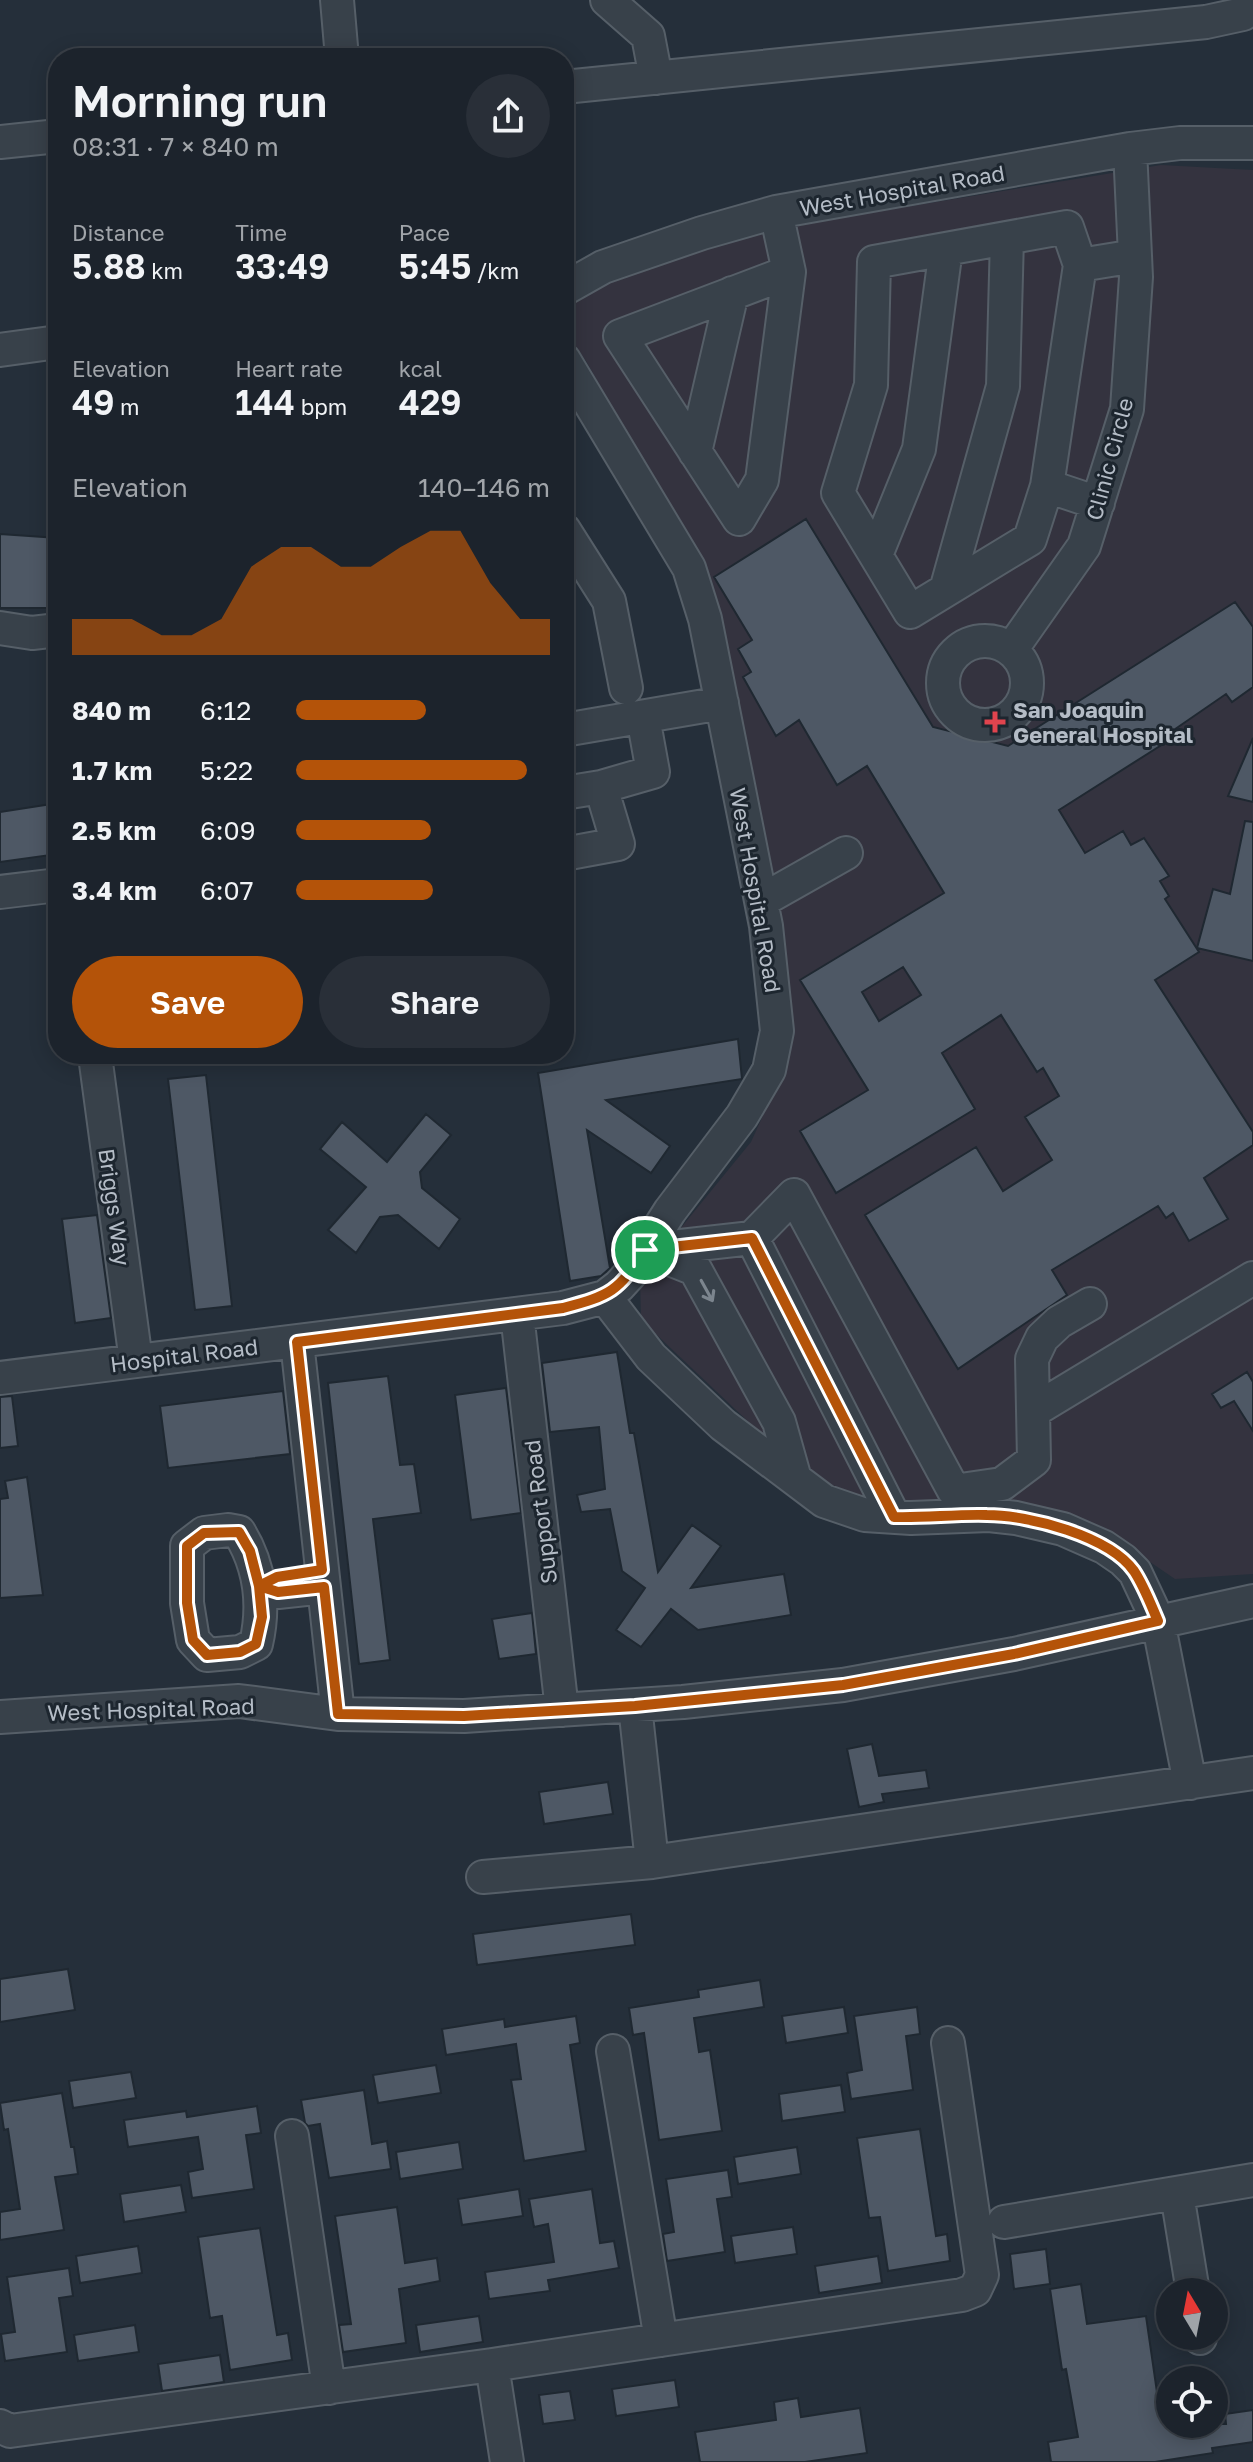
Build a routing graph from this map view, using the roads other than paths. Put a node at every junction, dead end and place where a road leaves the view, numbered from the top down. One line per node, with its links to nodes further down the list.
1 (337, 0): 4 (street)
2 (607, 0): 5 (street)
3 (1253, 4): 5 (street)
4 (341, 48)
5 (656, 78): 6 (street)
6 (574, 86)
7 (48, 137): 8 (street)
8 (0, 142)
9 (1253, 143): 10 (street, West Hospital Road)
10 (1130, 149): 11 (street, West Hospital Road); 14 (street, Clinic Circle)
11 (776, 212): 16 (street); 17 (street, West Hospital Road)
12 (1007, 238): 13 (street); 15 (street); 27 (street)
13 (946, 249): 26 (street); 26 (street)
14 (1135, 256): 15 (street); 24 (street, Clinic Circle)
15 (1080, 265): 23 (street)
16 (789, 272): 18 (street); 22 (street)
17 (574, 283)
18 (732, 293): 22 (street); 22 (street)
19 (48, 343): 20 (street)
20 (0, 350)
21 (574, 377): 32 (street, West Hospital Road)
22 (695, 452)
23 (1047, 486): 24 (street); 27 (street)
24 (1098, 503): 30 (street, Clinic Circle)
25 (574, 546): 31 (street)
26 (876, 555): 27 (street)
27 (946, 590)
28 (0, 628): 29 (street)
29 (48, 631)
30 (1011, 650)
31 (626, 688)
32 (722, 703): 33 (street); 41 (street, West Hospital Road)
33 (643, 717): 34 (street); 35 (street)
34 (574, 728)
35 (601, 787): 36 (street); 37 (street)
36 (574, 791)
37 (574, 852)
38 (846, 853): 41 (street)
39 (48, 886): 40 (street)
40 (0, 892)
41 (761, 901): 44 (street, West Hospital Road)
42 (96, 1064): 50 (street, Briggs Way)
43 (752, 1238): 44 (street); 52 (street); 54 (street)
44 (645, 1250): 46 (street, West Hospital Road); 53 (street, one-way to 53)
45 (1253, 1278): 52 (street)
46 (605, 1297): 48 (street, Hospital Road); 53 (street)
47 (1090, 1304): 52 (street)
48 (517, 1314): 49 (street, Hospital Road); 60 (street, Support Road)
49 (297, 1342): 50 (street, Hospital Road); 55 (street)
50 (136, 1361): 51 (street, Hospital Road)
51 (0, 1378)
52 (1033, 1411)
53 (795, 1479): 54 (street)
54 (894, 1517): 58 (street)
55 (323, 1578): 56 (street); 61 (street)
56 (259, 1586)
57 (1253, 1601): 58 (street, West Hospital Road)
58 (1158, 1621): 59 (street, West Hospital Road); 64 (street)
59 (635, 1706): 60 (street, West Hospital Road); 65 (street)
60 (562, 1710): 61 (street, West Hospital Road)
61 (338, 1714): 62 (street, West Hospital Road)
62 (0, 1717)
63 (1253, 1773): 64 (street)
64 (1190, 1783): 65 (street)
65 (652, 1862): 66 (street)
66 (483, 1877)
67 (948, 2043): 74 (street)
68 (613, 2051): 74 (street)
69 (292, 2136): 76 (street)
70 (1253, 2180): 71 (street)
71 (1177, 2194): 72 (street); 73 (street)
72 (1004, 2222)
73 (1191, 2278)
74 (661, 2340): 75 (street)
75 (492, 2365): 76 (street); 78 (street)
76 (329, 2388): 77 (street)
77 (0, 2426)
78 (507, 2462)

